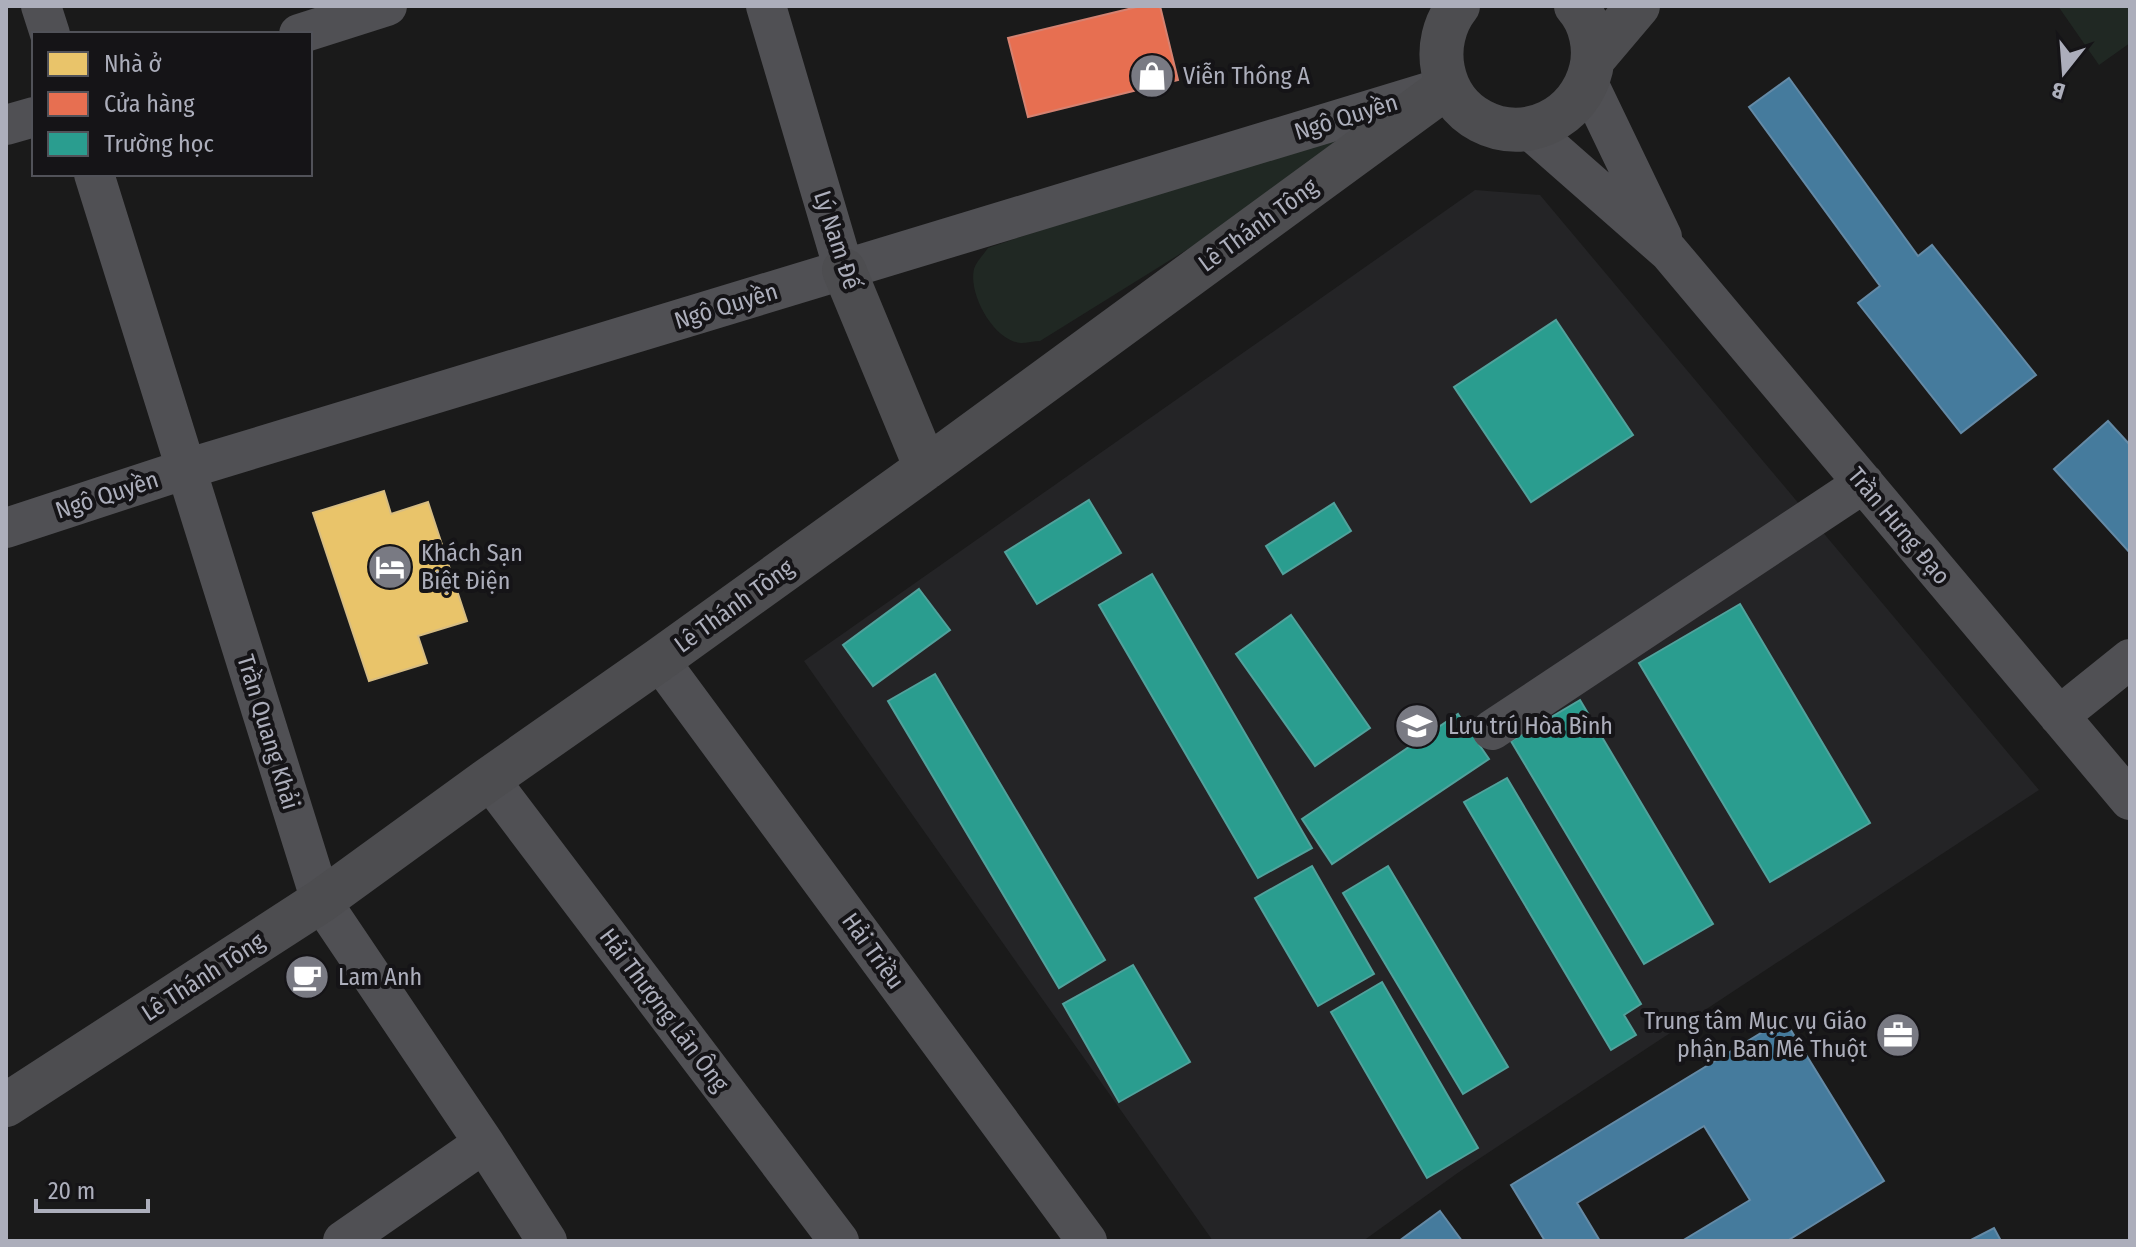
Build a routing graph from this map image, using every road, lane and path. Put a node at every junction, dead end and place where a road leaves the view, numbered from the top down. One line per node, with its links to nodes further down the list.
1 (41, 6): 7 (street)
2 (387, 6): 8 (street)
3 (766, 6): 16 (street, Lý Nam Đế)
4 (1458, 6): 10 (main road)
5 (1576, 6): 9 (main road)
6 (1638, 6): 9 (main road)
7 (49, 32)
8 (305, 32)
9 (1591, 70): 13 (main road); 15 (street, Trần Hưng Đạo)
10 (1448, 86): 13 (main road); 16 (street, Ngô Quyền); 17 (main road, Lê Thánh Tông)
11 (32, 118): 12 (street)
12 (6, 125)
13 (1529, 129): 15 (street, Trần Hưng Đạo)
14 (95, 176): 18 (street, Trần Quang Khải)
15 (1669, 252): 19 (street, Trần Hưng Đạo)
16 (844, 270): 17 (main road, Lý Nam Đế); 18 (street, Ngô Quyền)
17 (926, 468): 22 (main road, Lê Thánh Tông)
18 (186, 469): 20 (street, Ngô Quyền); 27 (street, Trần Quang Khải)
19 (1864, 483): 23 (street, Trần Hưng Đạo); 24 (street)
20 (6, 528)
21 (2130, 659): 23 (street)
22 (659, 660): 25 (main road, Lê Thánh Tông); 33 (street, Hải Triều)
23 (2059, 716): 26 (street, Trần Hưng Đạo)
24 (1492, 730)
25 (489, 779): 27 (main road, Lê Thánh Tông); 32 (street, Hải Thượng Lãn Ông)
26 (2130, 800)
27 (321, 901): 28 (main road, Lê Thánh Tông); 29 (street, Trần Quang Khải)
28 (6, 1105)
29 (484, 1143): 30 (street); 31 (street, Trần Quang Khải)
30 (343, 1241)
31 (547, 1241)
32 (839, 1241)
33 (1087, 1241)

